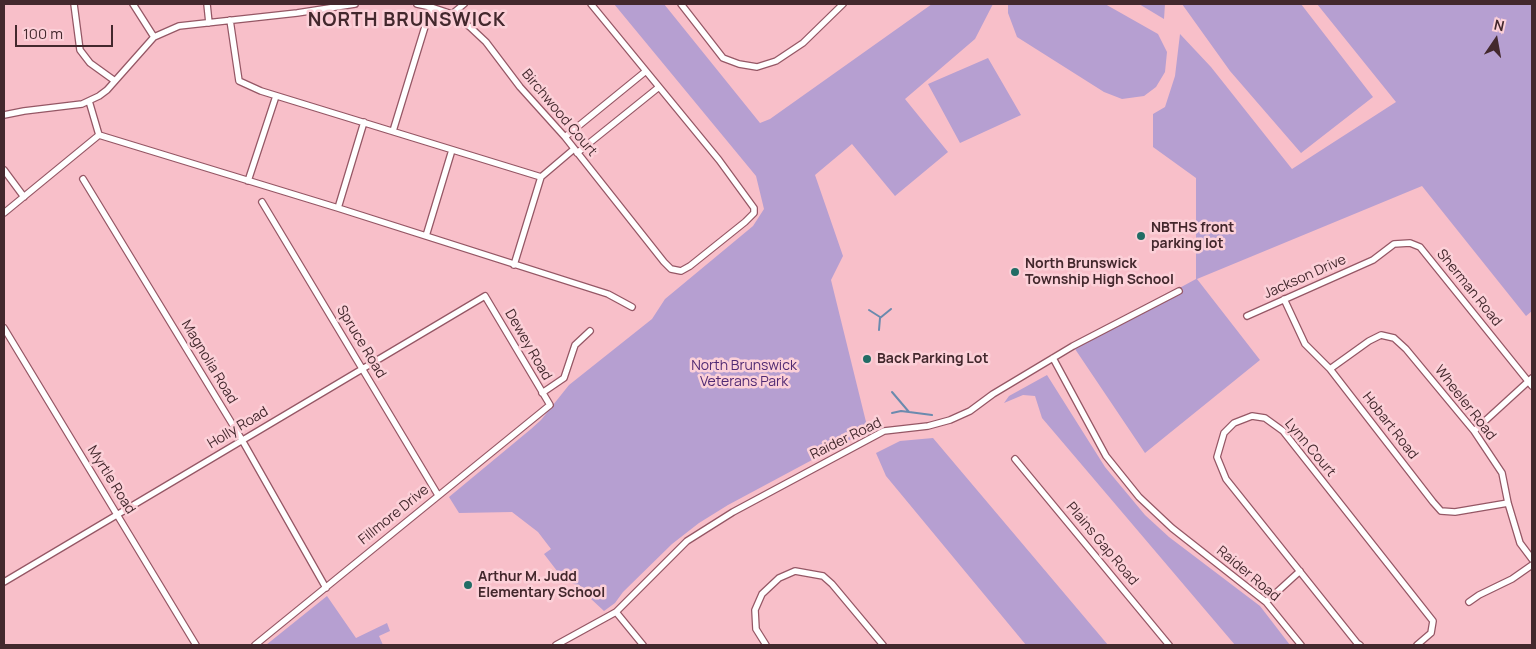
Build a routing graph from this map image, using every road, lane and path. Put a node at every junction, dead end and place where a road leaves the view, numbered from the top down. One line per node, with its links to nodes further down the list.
1 (74, 4): 18 (street)
2 (133, 4): 16 (street)
3 (207, 4): 15 (street)
4 (296, 4): 12 (street)
5 (355, 4): 12 (street)
6 (417, 4): 11 (street, Birchwood Court)
7 (464, 4): 13 (street)
8 (591, 4): 17 (street)
9 (680, 4): 10 (street)
10 (843, 4)
11 (431, 7): 13 (street, Birchwood Court); 24 (street)
12 (297, 13): 14 (street)
13 (452, 14): 26 (street, Birchwood Court)
14 (230, 20): 15 (street); 20 (street)
15 (209, 23): 16 (street)
16 (154, 37): 18 (street)
17 (646, 71): 19 (street); 26 (street)
18 (115, 81): 21 (street)
19 (659, 87): 28 (street); 28 (street, Birchwood Court)
20 (276, 96): 23 (street); 32 (street)
21 (88, 101): 22 (street); 25 (street)
22 (4, 116)
23 (364, 122): 24 (street); 35 (street)
24 (393, 131): 27 (street)
25 (99, 135): 32 (street); 33 (street)
26 (565, 137): 28 (street, Birchwood Court)
27 (452, 150): 30 (street); 37 (street)
28 (575, 151): 30 (street)
29 (4, 170): 33 (street)
30 (542, 177): 39 (street)
31 (83, 179): 54 (street, Magnolia Road)
32 (248, 181): 35 (street)
33 (24, 197): 36 (street)
34 (262, 202): 48 (street, Spruce Road)
35 (338, 208): 37 (street)
36 (4, 213)
37 (426, 236): 39 (street)
38 (1373, 260): 42 (street, Jackson Drive); 50 (street, Sherman Road)
39 (514, 265): 43 (street)
40 (1179, 291): 47 (street, Raider Road)
41 (485, 296): 48 (street, Holly Road); 51 (street, Dewey Road)
42 (1284, 299): 44 (street, Jackson Drive); 49 (street, Hobart Road)
43 (632, 307)
44 (1247, 316)
45 (4, 328): 58 (street, Myrtle Road)
46 (590, 331): 51 (street)
47 (1054, 358): 64 (street, Raider Road); 66 (street, Raider Road)
48 (363, 369): 54 (street, Holly Road); 56 (street, Spruce Road)
49 (1330, 369): 53 (street, Wheeler Road); 57 (street, Hobart Road)
50 (1531, 382): 53 (street)
51 (542, 393): 52 (street, Dewey Road)
52 (550, 406): 56 (street, Fillmore Drive)
53 (1474, 431): 57 (street, Wheeler Road)
54 (242, 440): 58 (street, Holly Road); 63 (street, Magnolia Road)
55 (1015, 459): 73 (street, Plains Gap Road)
56 (438, 495): 63 (street, Fillmore Drive)
57 (1508, 503): 59 (street, Wheeler Road)
58 (118, 515): 62 (street, Holly Road); 67 (street, Myrtle Road)
59 (1532, 559)
60 (1532, 564): 65 (street)
61 (1300, 571): 64 (street); 75 (street, Lynn Court); 76 (street, Lynn Court)
62 (4, 582)
63 (326, 588): 68 (street, Fillmore Drive)
64 (1266, 602): 74 (street, Raider Road)
65 (1469, 602)
66 (616, 612): 69 (street, Raider Road); 70 (street)
67 (196, 645)
68 (255, 645)
69 (556, 645)
70 (643, 645)
71 (766, 645): 72 (street)
72 (883, 645)
73 (1169, 645)
74 (1301, 645)
75 (1360, 645)
76 (1417, 645)

